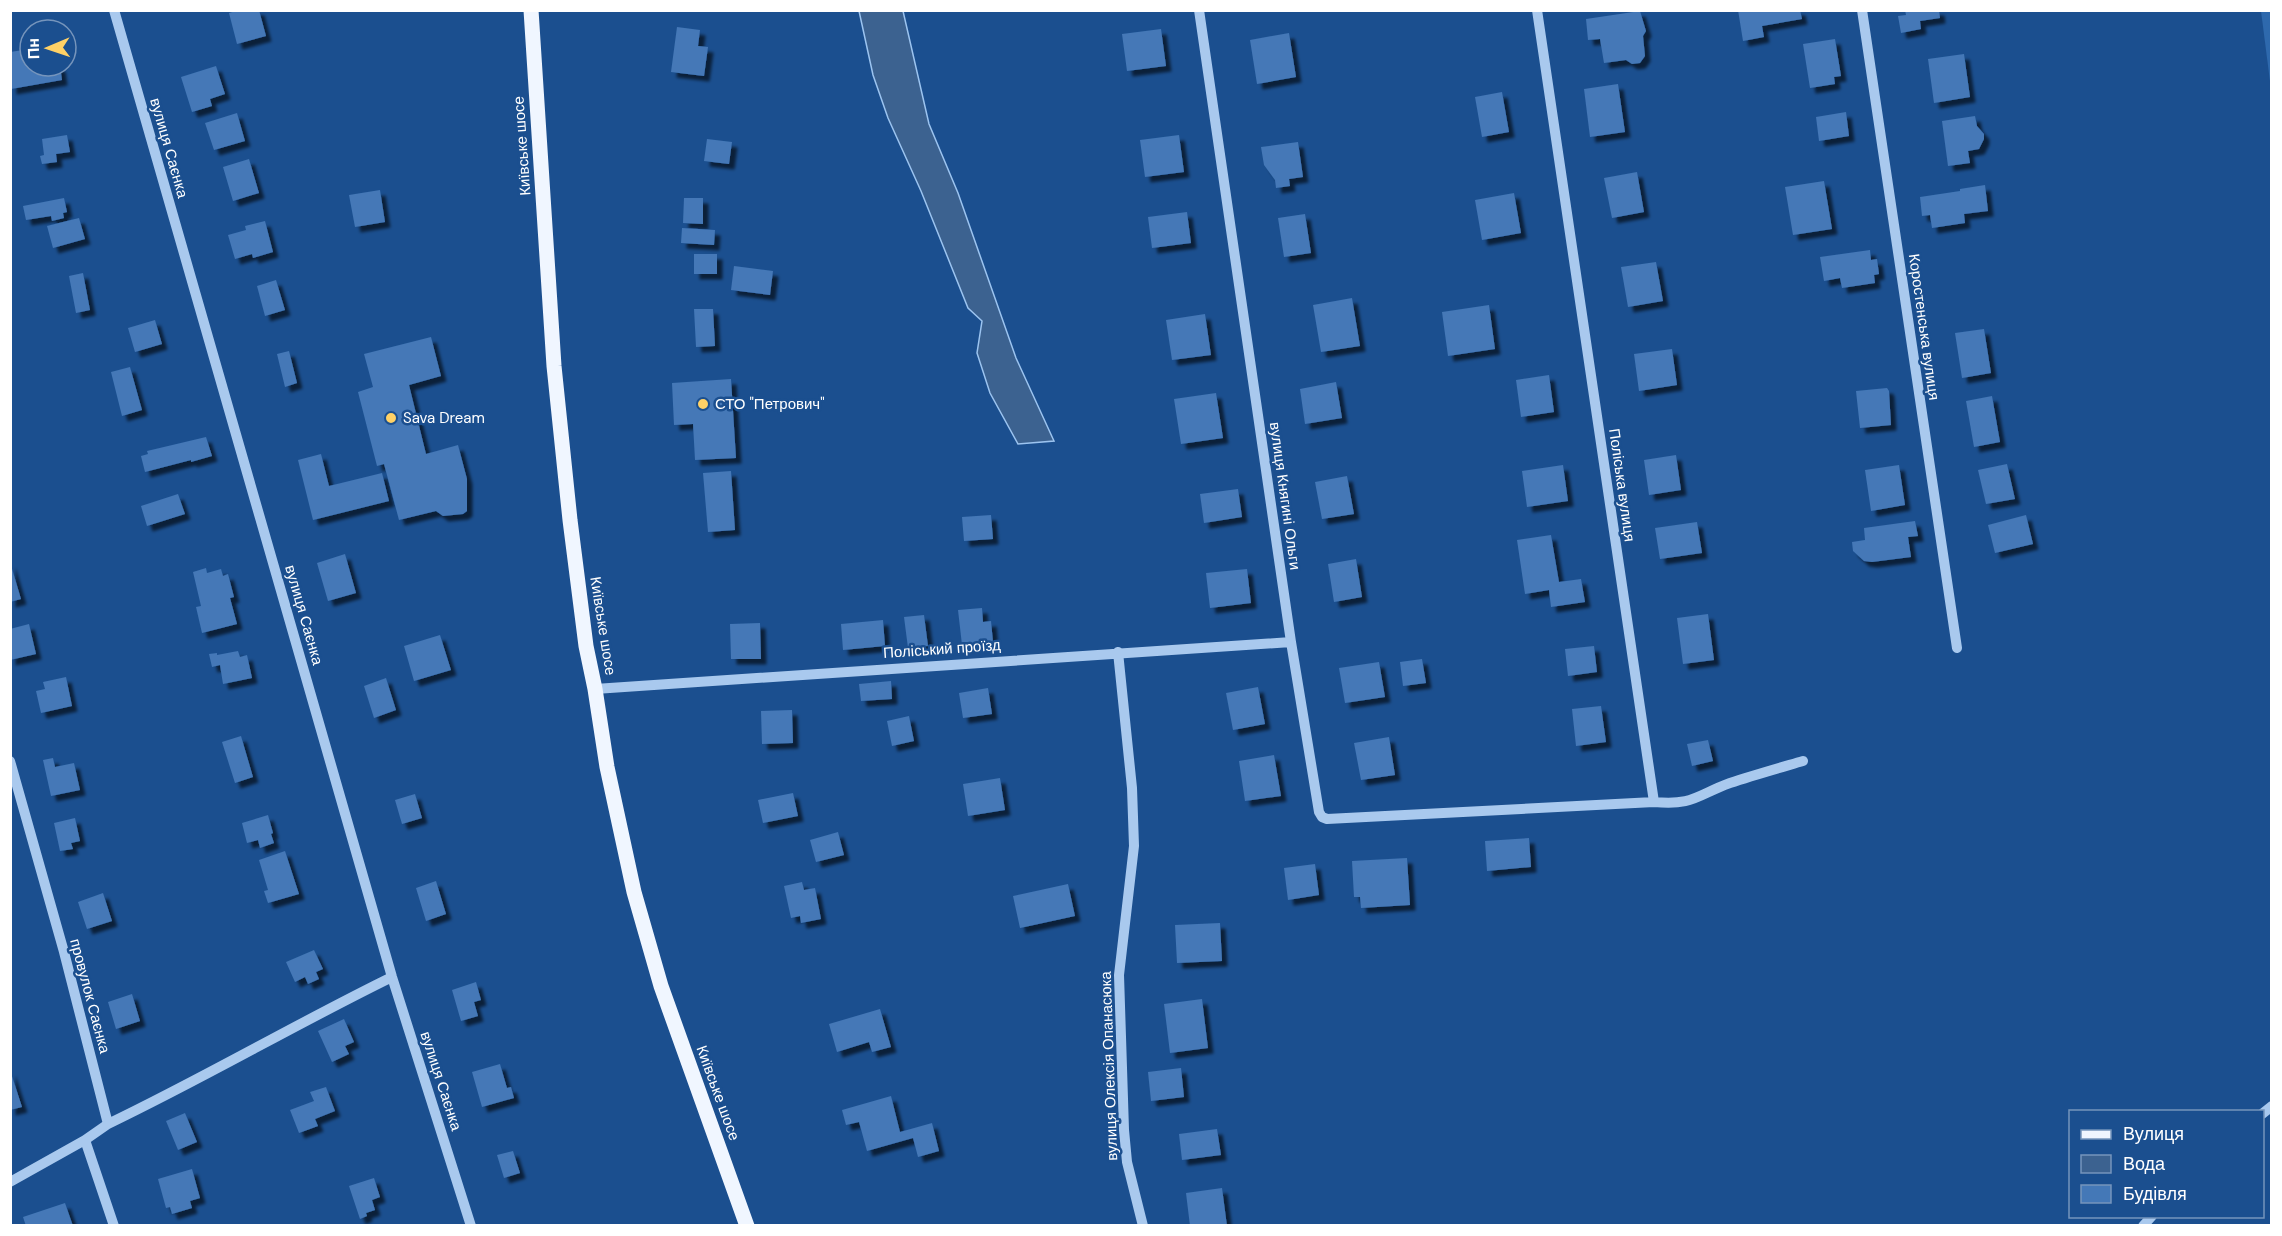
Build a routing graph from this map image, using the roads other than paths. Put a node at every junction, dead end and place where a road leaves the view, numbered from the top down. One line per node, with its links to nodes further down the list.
1 (114, 10): 13 (street, вулиця Саєнка)
2 (531, 10): 9 (main road, Київське шосе)
3 (1199, 10): 6 (street, вулиця Княгині Ольги)
4 (1537, 10): 12 (street, Поліська вулиця)
5 (1862, 10): 7 (street, Коростенська вулиця)
6 (1291, 642): 8 (street, Поліський проїзд); 12 (street, вулиця Княгині Ольги)
7 (1957, 648)
8 (1118, 652): 9 (street, Поліський проїзд); 20 (street, вулиця Олексія Опанасюка)
9 (595, 689): 19 (main road, Київське шосе)
10 (10, 761): 14 (street, провулок Саєнка)
11 (1803, 761): 12 (street)
12 (1654, 802)
13 (392, 977): 14 (street); 18 (street, вулиця Саєнка)
14 (108, 1124): 15 (street)
15 (85, 1140): 16 (street); 17 (street)
16 (10, 1182)
17 (114, 1226)
18 (471, 1226)
19 (747, 1226)
20 (1143, 1226)

